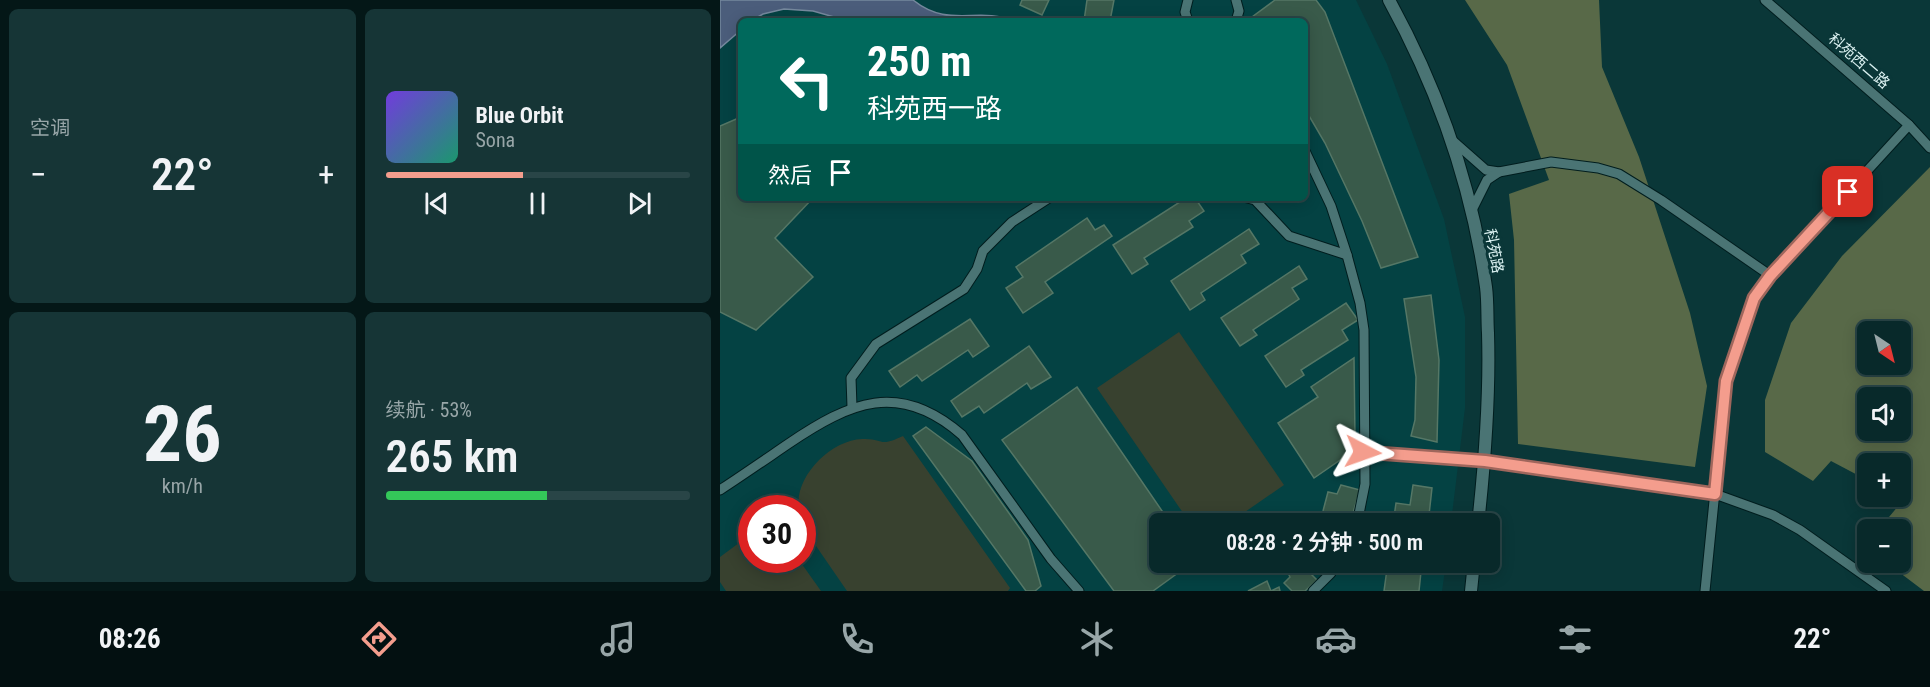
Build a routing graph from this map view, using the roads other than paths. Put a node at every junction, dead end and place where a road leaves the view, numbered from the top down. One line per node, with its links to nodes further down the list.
1 (1188, 0): 5 (street)
2 (1236, 0): 6 (street)
3 (1389, 0): 8 (street, 科苑路)
4 (1765, 0): 7 (street, 科苑西二路)
5 (1187, 18)
6 (1237, 18)
7 (1909, 125): 9 (street, 科苑西二路); 16 (street)
8 (1450, 139): 11 (street); 14 (street, 科苑路)
9 (1930, 148)
10 (1308, 157): 15 (street)
11 (1499, 172): 14 (street); 16 (street)
12 (1044, 201): 17 (street)
13 (1256, 201): 15 (street)
14 (1471, 212): 19 (street, 科苑路)
15 (1347, 255): 18 (street)
16 (1770, 276): 21 (street)
17 (852, 407): 20 (street); 26 (street)
18 (1363, 452): 19 (street); 22 (street)
19 (1485, 461): 21 (street); 23 (street, 科苑路)
20 (720, 490)
21 (1715, 494): 29 (street); 30 (street)
22 (1359, 513)
23 (1479, 513)
24 (1331, 573): 27 (street)
25 (1473, 573): 28 (street)
26 (1078, 591)
27 (1313, 591)
28 (1471, 591)
29 (1705, 591)
30 (1886, 591)

